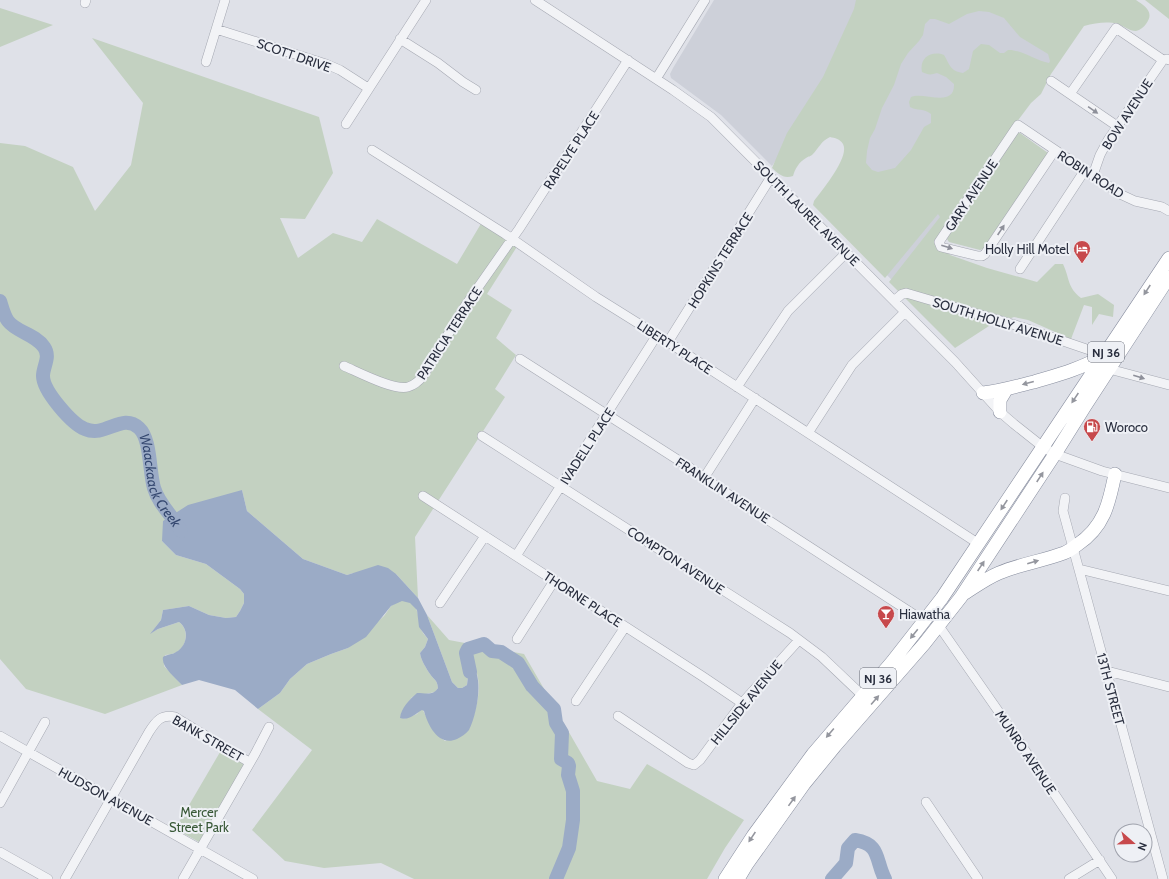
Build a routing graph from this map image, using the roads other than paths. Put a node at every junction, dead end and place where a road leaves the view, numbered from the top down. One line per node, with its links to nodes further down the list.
1 (225, 0): 5 (street)
2 (426, 0): 6 (street)
3 (535, 0): 7 (street, SOUTH LAUREL AVENUE)
4 (705, 0): 10 (street)
5 (216, 29): 9 (street); 12 (street, SCOTT DRIVE)
6 (400, 39): 12 (street); 13 (street)
7 (628, 60): 10 (street, SOUTH LAUREL AVENUE); 24 (street, RAPELYE PLACE)
8 (1166, 60): 14 (street); 17 (street, BOW AVENUE)
9 (206, 62)
10 (656, 78): 22 (street, SOUTH LAUREL AVENUE)
11 (1051, 81): 14 (street)
12 (368, 88): 15 (street)
13 (476, 90)
14 (1070, 94): 17 (street, one-way to 17)
15 (346, 124)
16 (1018, 126): 19 (street, ROBIN ROAD); 19 (street, GARY AVENUE, one-way to 19)
17 (1117, 126): 21 (street, BOW AVENUE)
18 (372, 150): 24 (street, LIBERTY PLACE)
19 (1055, 150): 20 (street, ROBIN ROAD)
20 (1085, 170): 21 (street, ROBIN ROAD); 27 (street)
21 (1093, 175): 23 (street, ROBIN ROAD)
22 (771, 177): 25 (street, SOUTH LAUREL AVENUE); 32 (street, HOPKINS TERRACE)
23 (1169, 211)
24 (512, 239): 31 (street, LIBERTY PLACE); 35 (street, PATRICIA TERRACE)
25 (846, 253): 29 (street, SOUTH LAUREL AVENUE); 38 (street)
26 (1169, 258): 33 (highway, NJ 36, one-way to 33)
27 (1020, 269)
28 (1169, 277): 36 (highway, NJ 36)
29 (894, 301): 30 (street, SOUTH LAUREL AVENUE); 33 (street, SOUTH HOLLY AVENUE)
30 (905, 312): 40 (street, SOUTH LAUREL AVENUE); 44 (street)
31 (657, 335): 32 (street, LIBERTY PLACE); 43 (street, IVADELL PLACE)
32 (668, 342): 38 (street, LIBERTY PLACE)
33 (1104, 355): 39 (highway, one-way to 39); 46 (highway, NJ 36, one-way to 46)
34 (520, 359): 43 (street, FRANKLIN AVENUE)
35 (344, 366)
36 (1109, 369): 37 (street, one-way to 37); 47 (highway, NJ 36)
37 (1169, 385)
38 (737, 387): 41 (street, LIBERTY PLACE)
39 (1006, 390): 40 (highway); 42 (highway)
40 (983, 393): 42 (street, SOUTH LAUREL AVENUE)
41 (755, 398): 44 (street, LIBERTY PLACE); 49 (street)
42 (1000, 412): 46 (street, SOUTH LAUREL AVENUE)
43 (607, 414): 49 (street, FRANKLIN AVENUE); 50 (street, IVADELL PLACE)
44 (808, 433): 55 (street, LIBERTY PLACE)
45 (482, 436): 50 (street, COMPTON AVENUE)
46 (1043, 447): 47 (street, SOUTH LAUREL AVENUE); 55 (highway, NJ 36, one-way to 55)
47 (1055, 454): 48 (street, SOUTH LAUREL AVENUE); 61 (highway, NJ 36, one-way to 47)
48 (1115, 474): 51 (street, SOUTH LAUREL AVENUE); 56 (highway)
49 (704, 478): 63 (street, FRANKLIN AVENUE)
50 (561, 486): 57 (street, IVADELL PLACE); 67 (street, COMPTON AVENUE)
51 (1169, 488)
52 (423, 496): 54 (street, THORNE PLACE)
53 (1065, 498): 56 (street, 13TH STREET)
54 (485, 536): 57 (street, THORNE PLACE); 62 (street)
55 (979, 544): 63 (highway, NJ 36)
56 (1073, 548): 58 (street, 13TH STREET); 61 (highway, one-way to 56)
57 (516, 556): 59 (street, THORNE PLACE)
58 (1078, 569): 60 (street); 68 (street, 13TH STREET)
59 (554, 580): 65 (street, THORNE PLACE); 66 (street)
60 (1169, 591)
61 (960, 596): 64 (highway, NJ 36)
62 (440, 603)
63 (924, 621): 70 (highway, NJ 36, one-way to 70)
64 (939, 626): 84 (street, MUNRO AVENUE); 90 (highway, NJ 36, one-way to 64)
65 (625, 627): 71 (street); 72 (street, THORNE PLACE)
66 (517, 639)
67 (799, 640): 70 (street, COMPTON AVENUE); 72 (street, HILLSIDE AVENUE)
68 (1107, 671): 69 (street); 94 (street, 13TH STREET)
69 (1169, 687)
70 (862, 695): 89 (highway, NJ 36, one-way to 89)
71 (576, 701)
72 (742, 703): 73 (street, HILLSIDE AVENUE)
73 (618, 716)
74 (45, 722): 77 (street)
75 (269, 727): 78 (street)
76 (0, 736): 77 (street, HUDSON AVENUE)
77 (29, 752): 79 (street, HUDSON AVENUE); 81 (street)
78 (249, 762): 79 (street, BANK STREET); 82 (street)
79 (111, 799): 82 (street, HUDSON AVENUE); 86 (street, BANK STREET)
80 (926, 802): 91 (street)
81 (0, 803)
82 (200, 849): 87 (street); 88 (street, HUDSON AVENUE)
83 (0, 852): 85 (street)
84 (1100, 860): 92 (street); 93 (street, MUNRO AVENUE)
85 (48, 879)
86 (65, 879)
87 (183, 879)
88 (253, 879)
89 (725, 879)
90 (738, 879)
91 (978, 879)
92 (1069, 879)
93 (1112, 879)
94 (1163, 879)

